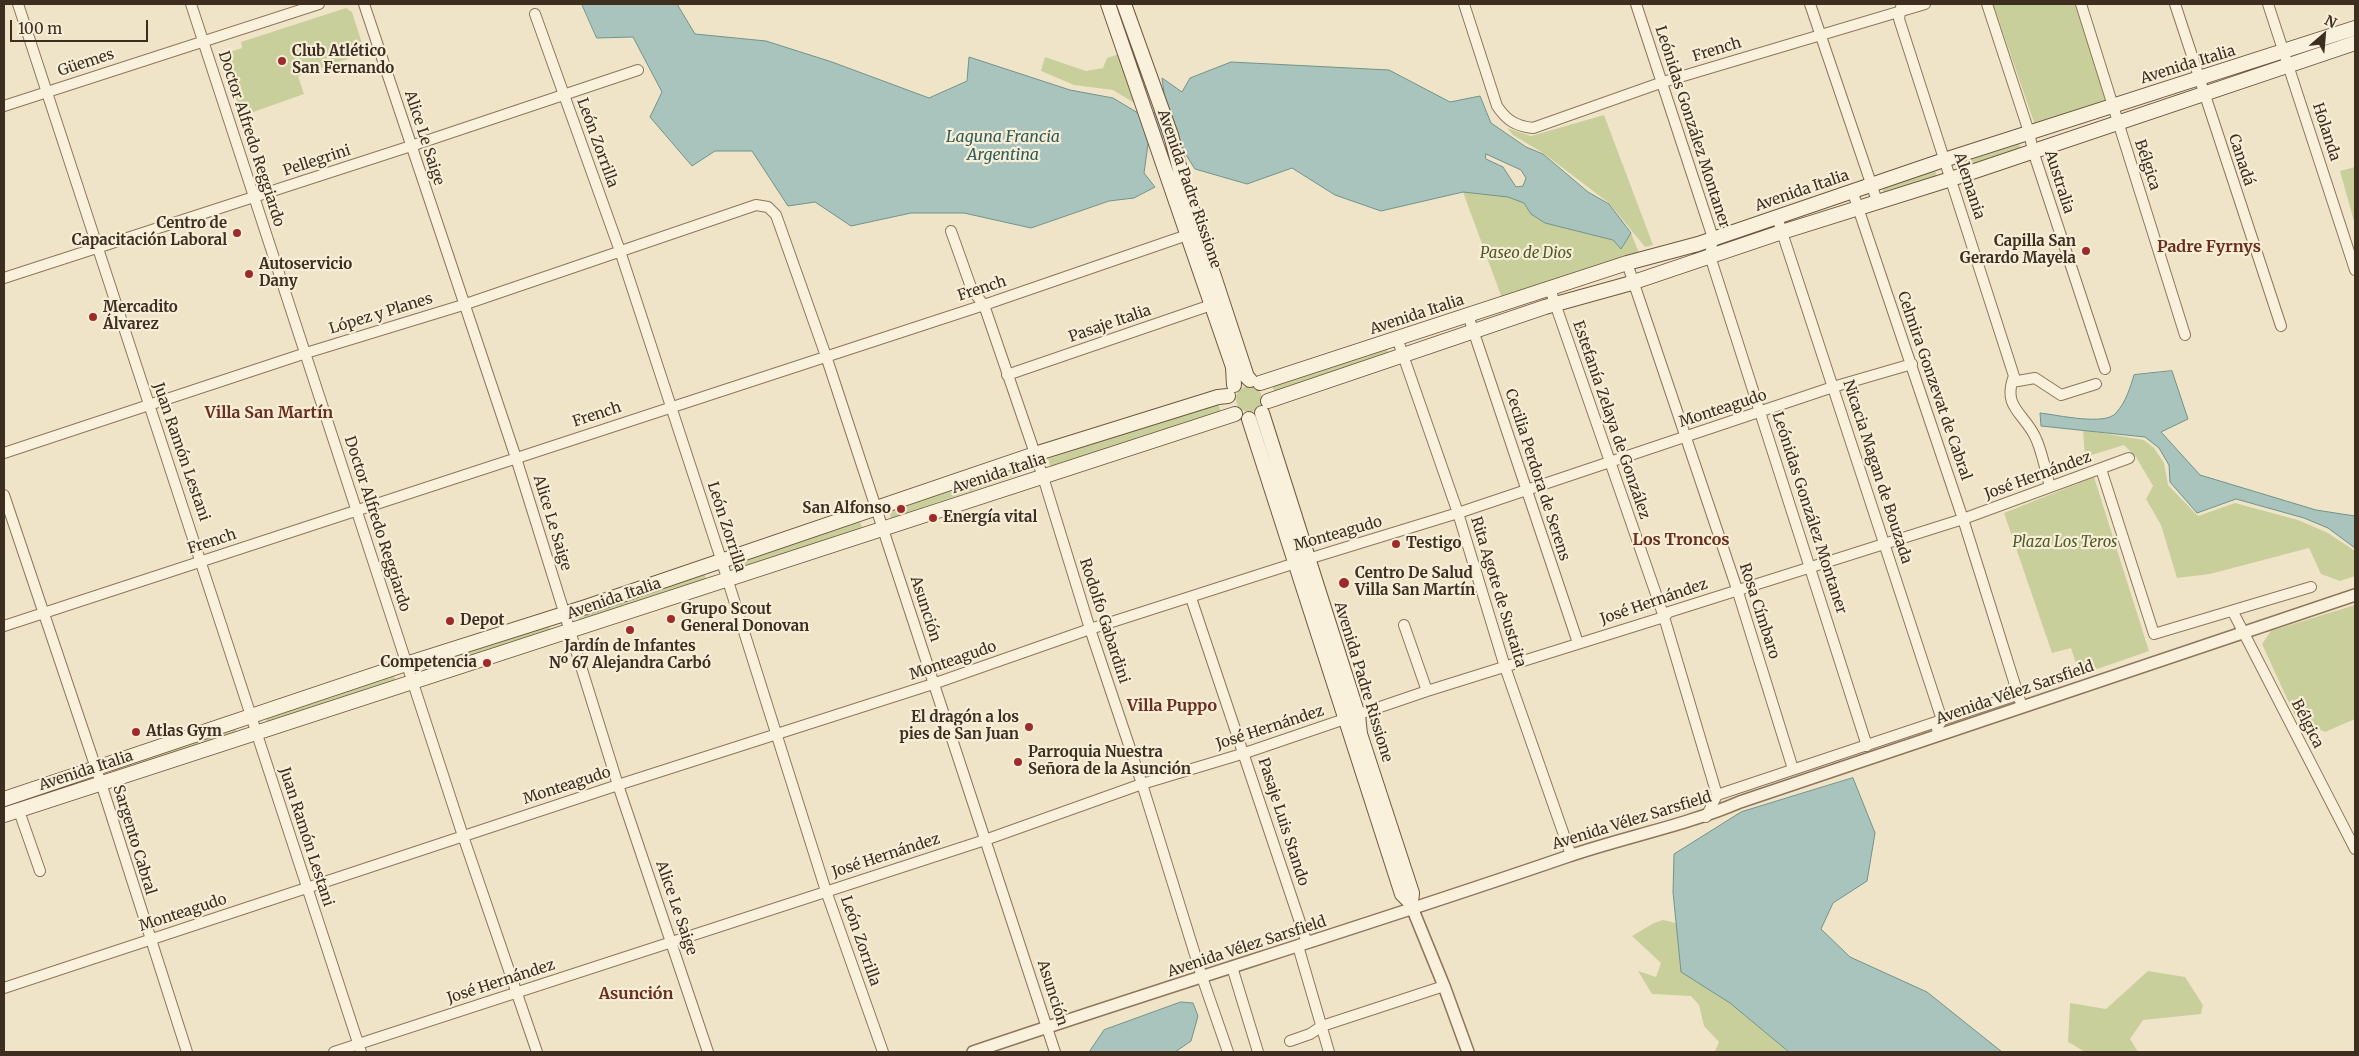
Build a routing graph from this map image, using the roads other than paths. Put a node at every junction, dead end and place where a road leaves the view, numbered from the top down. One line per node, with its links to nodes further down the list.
1 (18, 4): 26 (street, Juan Ramón Lestani)
2 (191, 4): 19 (street, Doctor Alfredo Reggiardo)
3 (319, 4): 19 (street, Güemes)
4 (364, 4): 33 (street, Alice Le Saige)
5 (1108, 4): 46 (main road, Avenida Padre Rissione)
6 (1124, 4): 46 (main road, Avenida Padre Rissione)
7 (1464, 4): 25 (street, French)
8 (1636, 4): 25 (street, Leónidas González Montaner)
9 (1810, 4): 18 (street)
10 (1925, 4): 15 (street, French)
11 (1987, 4): 32 (street, Australia)
12 (2081, 4): 29 (street, Bélgica)
13 (2175, 4): 24 (street, Canadá)
14 (2268, 4): 21 (street, Holanda)
15 (1901, 8): 18 (street, French); 35 (street, Alemania)
16 (535, 14): 28 (street, León Zorrilla)
17 (2355, 28): 21 (main road, Avenida Italia)
18 (1821, 35): 25 (street, French); 37 (street)
19 (203, 42): 26 (street, Güemes); 39 (street, Doctor Alfredo Reggiardo)
20 (2355, 43): 22 (main road, Avenida Italia)
21 (2284, 51): 22 (street, Holanda); 24 (main road, Avenida Italia)
22 (2289, 66): 27 (main road, Avenida Italia); 52 (street, Holanda)
23 (638, 70): 28 (street, Pellegrini)
24 (2198, 79): 27 (street, Canadá); 29 (main road, Avenida Italia)
25 (1663, 82): 47 (street, Leónidas González Montaner)
26 (45, 92): 30 (street, Güemes); 48 (street, Juan Ramón Lestani)
27 (2203, 94): 31 (main road, Avenida Italia); 61 (street, Canadá)
28 (564, 96): 33 (street, Pellegrini); 49 (street, León Zorrilla)
29 (2113, 105): 31 (street, Bélgica); 32 (main road, Avenida Italia)
30 (4, 106)
31 (2118, 122): 34 (main road, Avenida Italia); 63 (street, Bélgica)
32 (2029, 132): 34 (street, Australia); 35 (main road, Avenida Italia)
33 (411, 146): 39 (street, Pellegrini); 57 (street, Alice Le Saige)
34 (2033, 151): 36 (main road, Avenida Italia); 69 (street, Australia)
35 (1944, 160): 36 (street, Alemania); 37 (main road, Avenida Italia)
36 (1951, 179): 40 (main road, Avenida Italia); 72 (street, Alemania)
37 (1872, 184): 38 (main road, Avenida Italia); 40 (street)
38 (1852, 190): 42 (street, Celmira Gonzevat de Cabral); 43 (main road, Avenida Italia)
39 (254, 197): 48 (street, Pellegrini); 65 (street, Doctor Alfredo Reggiardo)
40 (1877, 201): 42 (main road, Avenida Italia)
41 (768, 207): 49 (street, López y Planes); 67 (street, Asunción)
42 (1858, 208): 45 (main road, Avenida Italia); 68 (street, Celmira Gonzevat de Cabral)
43 (1777, 218): 45 (street, Nicacia Magan de Bouzada); 47 (main road, Avenida Italia)
44 (951, 231): 59 (street, Rodolfo Gabardini)
45 (1782, 232): 50 (main road, Avenida Italia); 74 (street, Nicacia Magan de Bouzada)
46 (1193, 234): 56 (main road, Avenida Padre Rissione); 59 (street, French)
47 (1713, 238): 50 (street, Leónidas González Montaner); 51 (main road, Avenida Italia)
48 (98, 249): 53 (street, Pellegrini); 76 (street, Juan Ramón Lestani)
49 (620, 251): 57 (street, López y Planes); 77 (street, León Zorrilla)
50 (1710, 256): 54 (main road, Avenida Italia); 79 (street, Leónidas González Montaner)
51 (1627, 264): 54 (street, Rosa Címbaro); 55 (main road, Avenida Italia)
52 (2355, 270)
53 (4, 278)
54 (1632, 282): 58 (main road, Avenida Italia); 81 (street, Rosa Címbaro)
55 (1550, 289): 58 (street, Estefanía Zelaya de González); 60 (main road, Avenida Italia)
56 (1217, 303): 70 (street, Pasaje Italia); 71 (main road, Avenida Padre Rissione); 75 (main road, Avenida Padre Rissione)
57 (463, 304): 65 (street, López y Planes); 84 (street, Alice Le Saige)
58 (1555, 304): 62 (main road, Avenida Italia); 86 (street, Estefanía Zelaya de González)
59 (984, 305): 67 (street, French); 70 (street, Rodolfo Gabardini)
60 (1468, 316): 62 (street, Cecilia Perdora de Serens); 64 (main road, Avenida Italia)
61 (2281, 326)
62 (1474, 331): 66 (main road, Avenida Italia); 90 (street, Cecilia Perdora de Serens)
63 (2185, 335)
64 (1397, 338): 66 (street, Rita Agote de Sustaita); 71 (main road, Avenida Italia)
65 (306, 353): 76 (street, López y Planes); 93 (street, Doctor Alfredo Reggiardo)
66 (1403, 354): 78 (main road, Avenida Italia); 94 (street, Rita Agote de Sustaita)
67 (826, 356): 77 (street, French); 92 (street, Asunción)
68 (1912, 364): 74 (street, Monteagudo); 95 (street, Celmira Gonzevat de Cabral)
69 (2105, 369)
70 (1007, 375): 83 (street, Rodolfo Gabardini)
71 (1255, 382): 75 (main road); 78 (main road)
72 (2012, 382): 73 (street); 89 (street, Alemania)
73 (2096, 384)
74 (1833, 387): 79 (street, Monteagudo); 97 (street, Nicacia Magan de Bouzada)
75 (1231, 390): 80 (main road); 83 (main road, Avenida Italia)
76 (149, 405): 82 (street, López y Planes); 100 (street, Juan Ramón Lestani)
77 (671, 407): 84 (street, French); 99 (street, León Zorrilla)
78 (1260, 411): 80 (main road); 98 (main road, Avenida Padre Rissione); 101 (main road, Avenida Padre Rissione)
79 (1761, 412): 81 (street, Monteagudo); 102 (street, Leónidas González Montaner)
80 (1234, 414): 88 (main road, Avenida Italia)
81 (1685, 437): 86 (street, Monteagudo); 105 (street, Rosa Címbaro)
82 (4, 453)
83 (1035, 454): 88 (street, Rodolfo Gabardini); 92 (main road, Avenida Italia)
84 (516, 458): 93 (street, French); 110 (street, Alice Le Saige)
85 (2129, 458): 87 (street, José Hernández)
86 (1609, 462): 90 (street, Monteagudo); 111 (street, Estefanía Zelaya de González)
87 (2101, 469): 89 (street, José Hernández); 108 (street)
88 (1043, 477): 96 (main road, Avenida Italia); 114 (street, Rodolfo Gabardini)
89 (2050, 487): 95 (street, José Hernández)
90 (1526, 489): 94 (street, Monteagudo); 117 (street, Cecilia Perdora de Serens)
91 (4, 495): 109 (street, Sargento Cabral)
92 (876, 508): 96 (street, Asunción); 99 (main road, Avenida Italia)
93 (357, 510): 100 (street, French); 118 (street, Doctor Alfredo Reggiardo)
94 (1458, 513): 98 (street, Monteagudo); 119 (street, Rita Agote de Sustaita)
95 (1963, 519): 97 (street, José Hernández); 123 (street, Celmira Gonzevat de Cabral)
96 (882, 528): 103 (main road, Avenida Italia); 121 (street, Asunción)
97 (1884, 543): 102 (street, José Hernández); 128 (street, Nicacia Magan de Bouzada)
98 (1308, 558): 101 (street, Monteagudo); 125 (main road, Avenida Padre Rissione)
99 (721, 559): 103 (street, León Zorrilla); 110 (main road, Avenida Italia)
100 (202, 561): 109 (street, French); 126 (street, Juan Ramón Lestani)
101 (1294, 563): 107 (street, Monteagudo); 127 (main road, Avenida Padre Rissione)
102 (1811, 567): 105 (street, José Hernández); 132 (street, Leónidas González Montaner)
103 (727, 578): 116 (main road, Avenida Italia); 130 (street, León Zorrilla)
104 (2311, 587): 108 (street)
105 (1737, 589): 111 (street, José Hernández); 135 (street, Rosa Címbaro)
106 (2355, 595): 115 (street, Avenida Vélez Sarsfield)
107 (1191, 598): 114 (street, Monteagudo); 133 (street, Pasaje Luis Stando)
108 (2233, 612): 115 (street, Bélgica)
109 (44, 614): 113 (street, French); 134 (street, Sargento Cabral)
110 (564, 614): 116 (street, Alice Le Saige); 118 (main road, Avenida Italia)
111 (1664, 617): 117 (street, José Hernández); 139 (street, Estefanía Zelaya de González)
112 (1404, 625): 122 (street)
113 (4, 626)
114 (1090, 629): 121 (street, Monteagudo); 137 (street, Rodolfo Gabardini)
115 (2242, 631): 124 (street, Avenida Vélez Sarsfield); 145 (street, Bélgica)
116 (570, 632): 120 (main road, Avenida Italia); 138 (street, Alice Le Saige)
117 (1578, 643): 119 (street, José Hernández)
118 (406, 664): 120 (street, Doctor Alfredo Reggiardo); 126 (main road, Avenida Italia)
119 (1506, 667): 122 (street, José Hernández); 148 (street, Rita Agote de Sustaita)
120 (413, 682): 129 (main road, Avenida Italia); 144 (street, Doctor Alfredo Reggiardo)
121 (934, 684): 130 (street, Monteagudo); 146 (street, Asunción)
122 (1427, 691): 125 (street, José Hernández)
123 (2017, 695): 124 (street, Celmira Gonzevat de Cabral); 128 (street, Avenida Vélez Sarsfield)
124 (2022, 707): 131 (street, Avenida Vélez Sarsfield)
125 (1358, 715): 127 (street, José Hernández); 152 (main road, Avenida Padre Rissione)
126 (251, 716): 129 (street, Juan Ramón Lestani); 134 (main road, Avenida Italia)
127 (1345, 720): 133 (street, José Hernández); 152 (main road, Avenida Padre Rissione)
128 (1942, 720): 131 (street); 132 (street, Avenida Vélez Sarsfield)
129 (256, 733): 136 (main road, Avenida Italia); 150 (street, Juan Ramón Lestani)
130 (777, 733): 138 (street, Monteagudo); 151 (street, León Zorrilla)
131 (1938, 735): 143 (street, Avenida Vélez Sarsfield)
132 (1868, 746): 135 (street, Avenida Vélez Sarsfield)
133 (1245, 753): 137 (street, José Hernández); 155 (street, Pasaje Luis Stando)
134 (95, 768): 136 (street, Sargento Cabral); 140 (main road, Avenida Italia)
135 (1793, 769): 139 (street, Avenida Vélez Sarsfield)
136 (101, 783): 141 (main road, Avenida Italia); 153 (street, Sargento Cabral)
137 (1142, 784): 146 (street, José Hernández); 157 (street, Rodolfo Gabardini)
138 (618, 785): 144 (street, Monteagudo); 154 (street, Alice Le Saige)
139 (1717, 795): 143 (street)
140 (4, 799)
141 (19, 811): 142 (main road, Avenida Italia); 149 (street)
142 (4, 815)
143 (1706, 817): 148 (street, Avenida Vélez Sarsfield)
144 (463, 836): 150 (street, Monteagudo); 160 (street, Doctor Alfredo Reggiardo)
145 (2353, 838): 147 (street, Bélgica)
146 (985, 840): 151 (street, José Hernández); 162 (street, Asunción)
147 (2355, 849)
148 (1571, 855): 152 (street, Avenida Vélez Sarsfield)
149 (40, 871)
150 (308, 887): 153 (street, Monteagudo); 164 (street, Juan Ramón Lestani)
151 (826, 891): 154 (street, José Hernández); 169 (street, León Zorrilla)
152 (1412, 906): 155 (street, Avenida Vélez Sarsfield); 158 (street, Avenida Padre Rissione)
153 (150, 940): 159 (street, Monteagudo); 165 (street, Sargento Cabral)
154 (671, 942): 160 (street, José Hernández); 168 (street, Alice Le Saige)
155 (1303, 944): 156 (street, Avenida Vélez Sarsfield); 161 (street, Pasaje Luis Stando)
156 (1232, 967): 157 (street, Avenida Vélez Sarsfield); 173 (street)
157 (1202, 977): 162 (street, Avenida Vélez Sarsfield); 172 (street, Rodolfo Gabardini)
158 (1444, 986): 161 (street); 175 (street, Avenida Padre Rissione)
159 (4, 988)
160 (518, 992): 164 (street, José Hernández); 167 (street, Doctor Alfredo Reggiardo)
161 (1322, 1026): 163 (street); 174 (street, Pasaje Luis Stando)
162 (1047, 1027): 170 (street, Avenida Vélez Sarsfield); 171 (street, Asunción)
163 (1290, 1041)
164 (359, 1048): 166 (street, José Hernández)
165 (187, 1052)
166 (334, 1052)
167 (538, 1052)
168 (708, 1052)
169 (882, 1052)
170 (972, 1052)
171 (1055, 1052)
172 (1228, 1052)
173 (1258, 1052)
174 (1329, 1052)
175 (1468, 1052)

